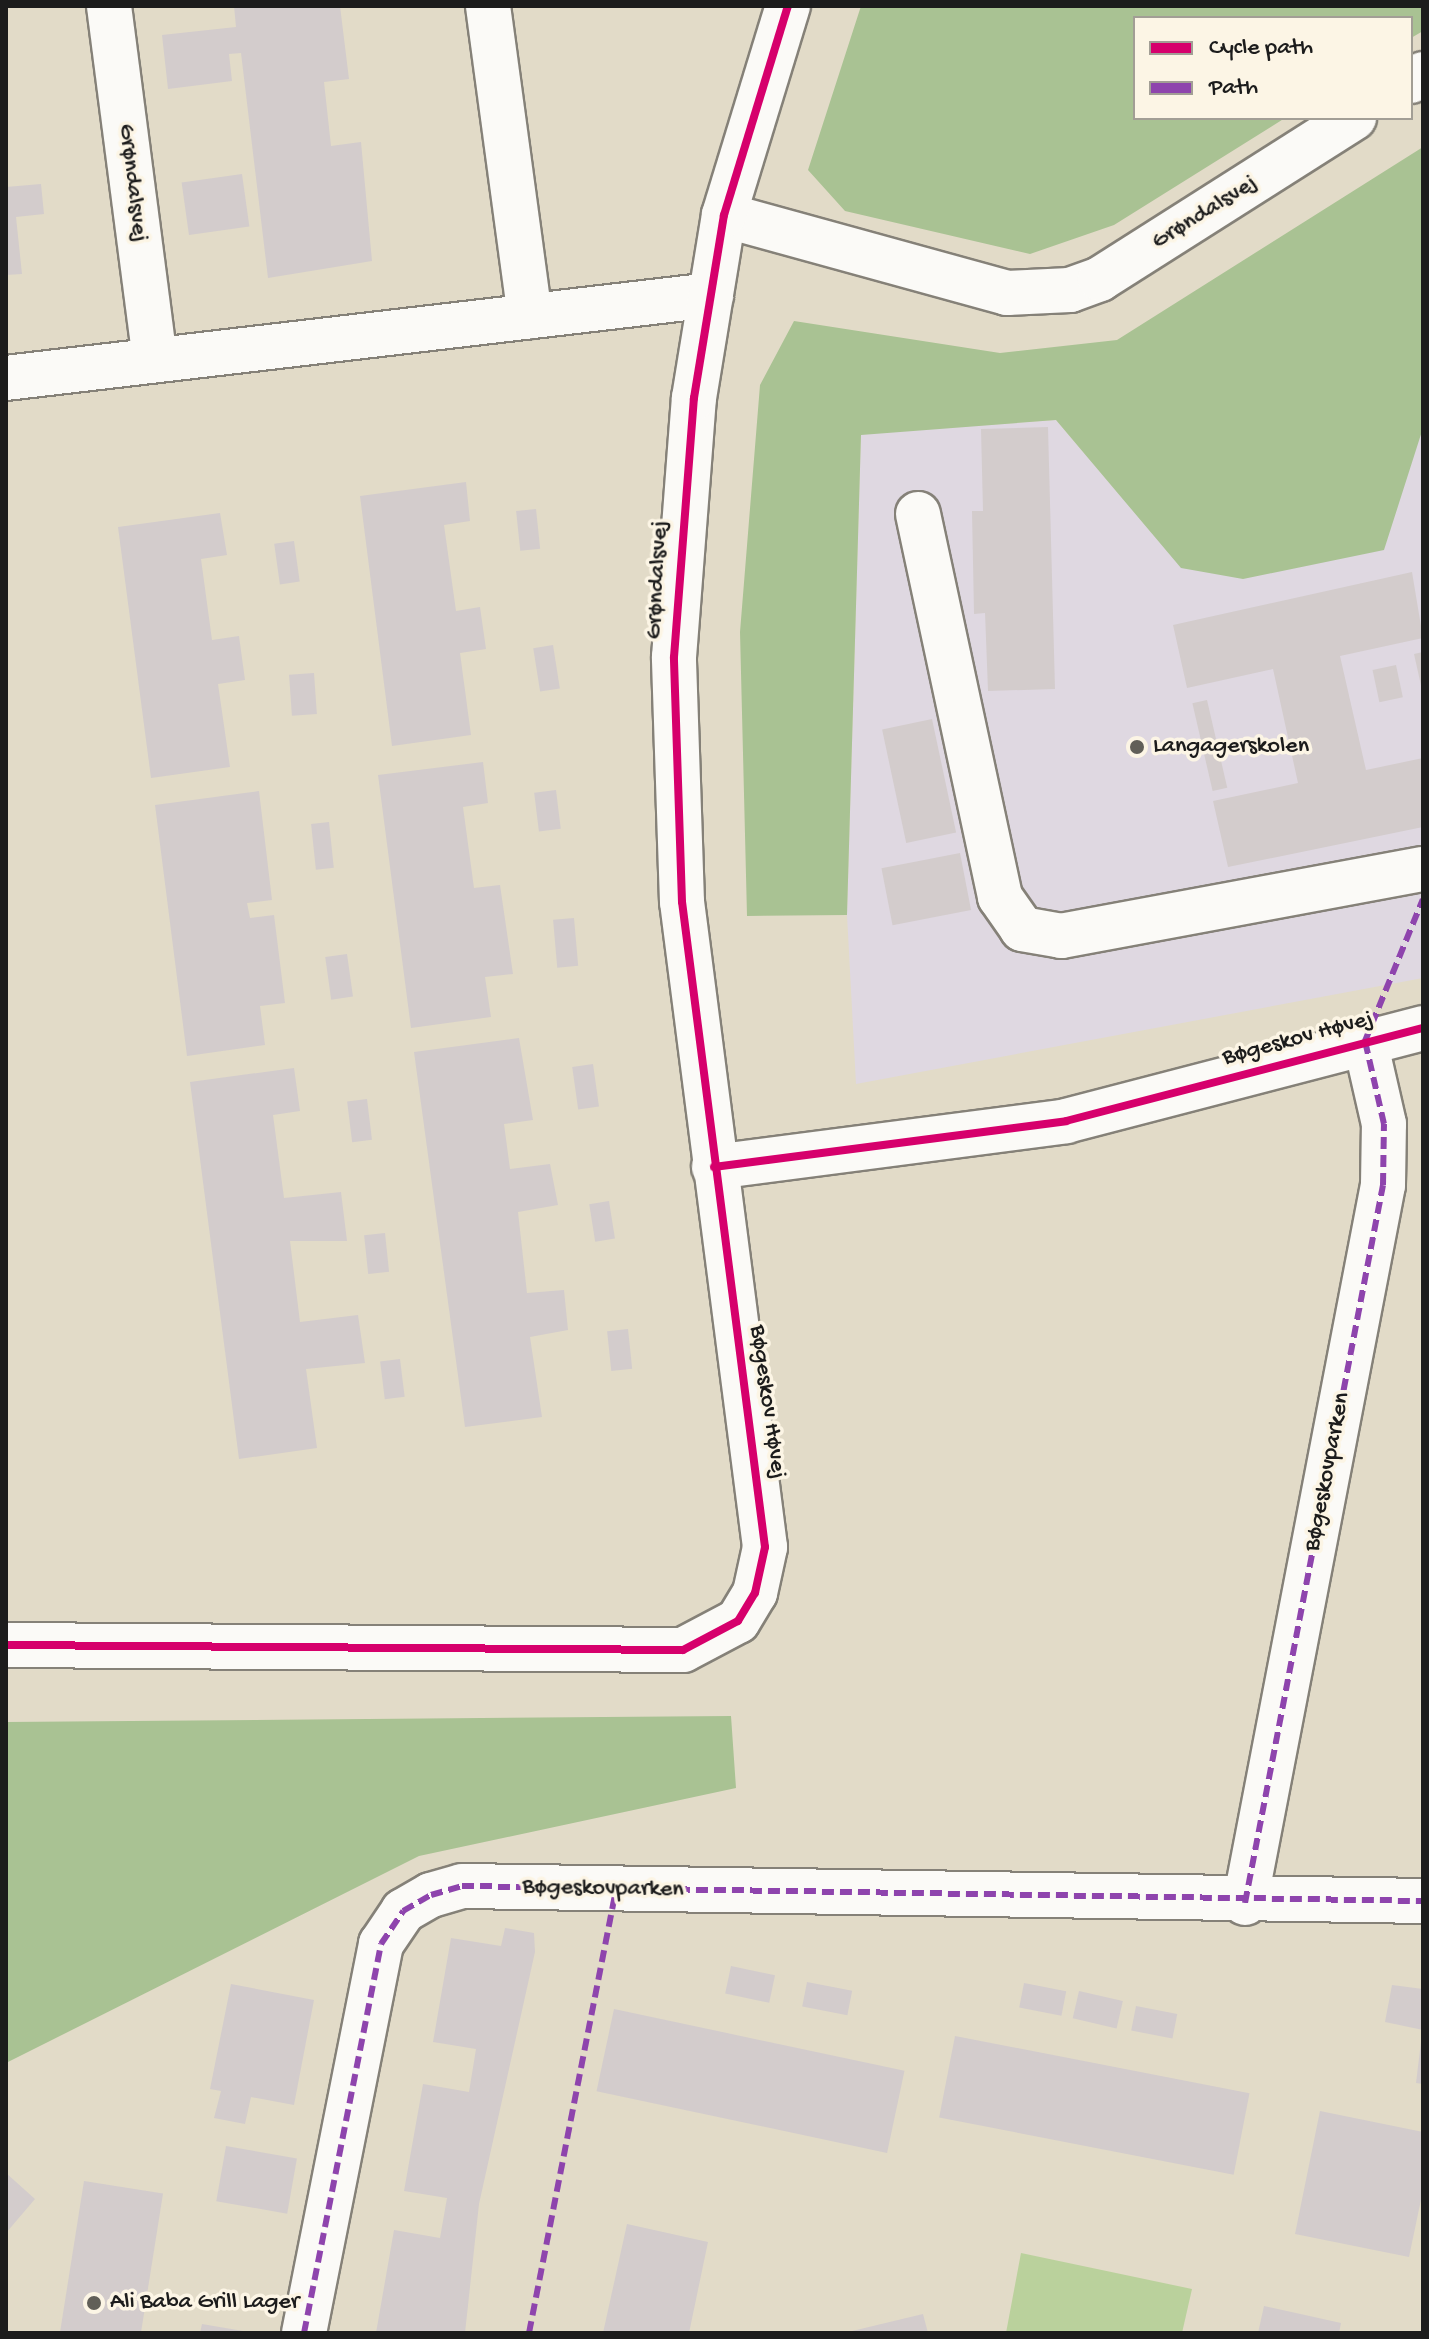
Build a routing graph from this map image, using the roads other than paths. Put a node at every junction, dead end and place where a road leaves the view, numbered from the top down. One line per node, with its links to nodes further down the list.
1 (109, 6): 8 (street, Grøndalsvej)
2 (488, 6): 7 (street)
3 (788, 6): 5 (street, Grøndalsvej)
4 (1351, 120): 5 (street, Grøndalsvej)
5 (724, 215): 6 (street, Grøndalsvej)
6 (711, 295): 7 (street); 14 (street, Grøndalsvej)
7 (530, 316): 8 (street)
8 (155, 360): 9 (street)
9 (6, 378)
10 (918, 514): 11 (street)
11 (1423, 869)
12 (1423, 1028): 13 (street, Bøgeskov Høvej)
13 (1365, 1041): 14 (street, Bøgeskov Høvej); 17 (street, Bøgeskovparken)
14 (714, 1167): 15 (street, Bøgeskov Høvej)
15 (6, 1645)
16 (1423, 1901): 17 (street, Bøgeskovparken)
17 (1245, 1903): 18 (street, Bøgeskovparken)
18 (304, 2333)

